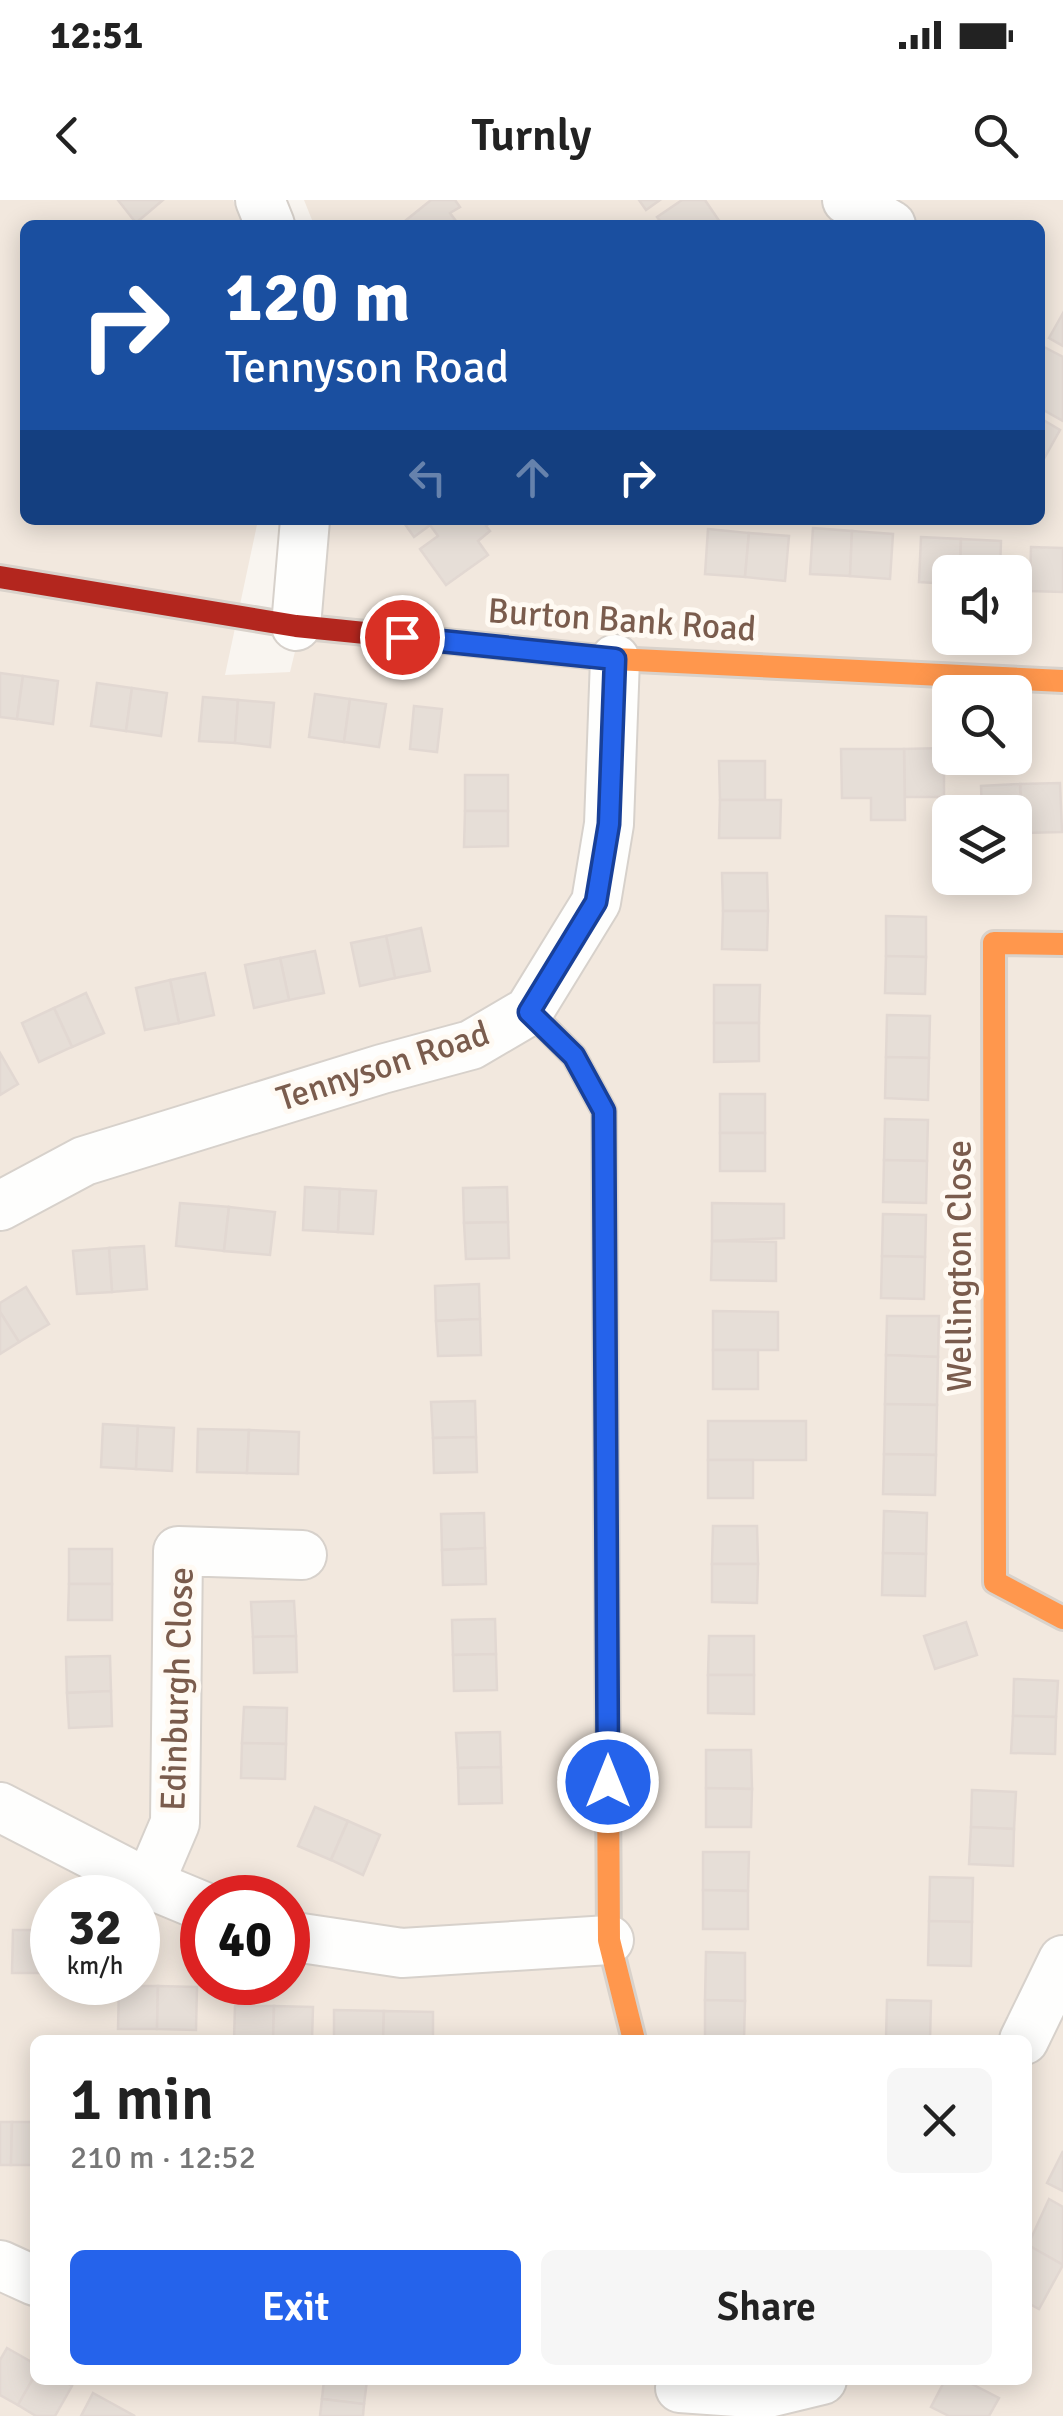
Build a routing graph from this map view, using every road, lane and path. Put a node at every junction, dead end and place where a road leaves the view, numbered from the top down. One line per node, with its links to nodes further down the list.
1 (847, 200): 2 (street)
2 (882, 220)
3 (305, 525): 5 (street)
4 (0, 577): 5 (street, Burton Bank Road)
5 (296, 626): 6 (street, Burton Bank Road)
6 (615, 659): 7 (street, Burton Bank Road); 9 (street, Tennyson Road)
7 (1063, 681)
8 (1063, 944): 12 (street, Wellington Close)
9 (529, 1012): 10 (street, Tennyson Road); 17 (street)
10 (0, 1206)
11 (302, 1555): 15 (street, Edinburgh Close)
12 (1063, 1618)
13 (0, 1807): 14 (street)
14 (132, 1875)
15 (154, 1875)
16 (310, 1939): 17 (street)
17 (609, 1940): 19 (street)
18 (1063, 1960): 20 (street)
19 (633, 2035)
20 (1026, 2035)
21 (0, 2265): 22 (street)
22 (30, 2278)
23 (801, 2385): 24 (street)
24 (678, 2395)

